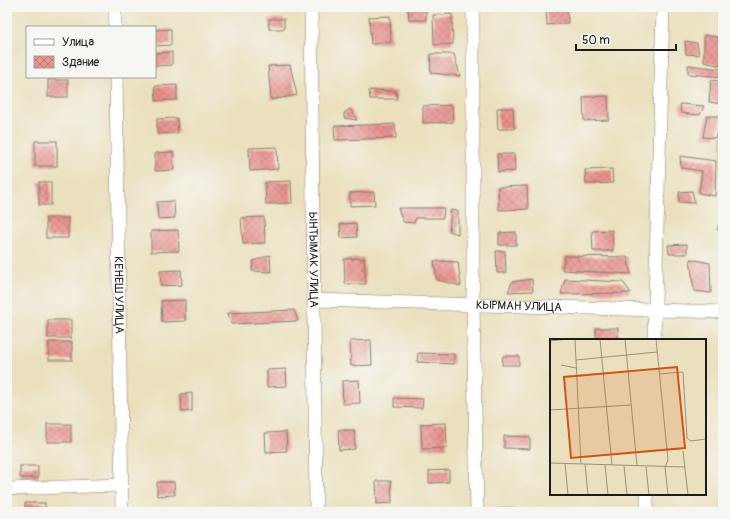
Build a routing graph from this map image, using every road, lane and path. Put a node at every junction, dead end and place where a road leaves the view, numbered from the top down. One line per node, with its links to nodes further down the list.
1 (115, 7): 5 (street)
2 (311, 7): 7 (street, ЫНТЫМАК УЛИЦА)
3 (473, 7): 8 (street)
4 (664, 7): 9 (street)
5 (115, 26)
6 (116, 78): 12 (street, КЕНЕШ УЛИЦА)
7 (314, 300): 8 (street, КЫРМАН УЛИЦА); 16 (street, ЫНТЫМАК УЛИЦА)
8 (473, 305): 9 (street, КЫРМАН УЛИЦА); 17 (street)
9 (655, 311): 10 (street, КЫРМАН УЛИЦА); 11 (street)
10 (723, 312)
11 (654, 339)
12 (121, 485): 13 (street); 15 (street, КЕНЕШ УЛИЦА)
13 (7, 489)
14 (647, 495): 18 (street)
15 (122, 512)
16 (316, 512)
17 (477, 512)
18 (647, 512)

